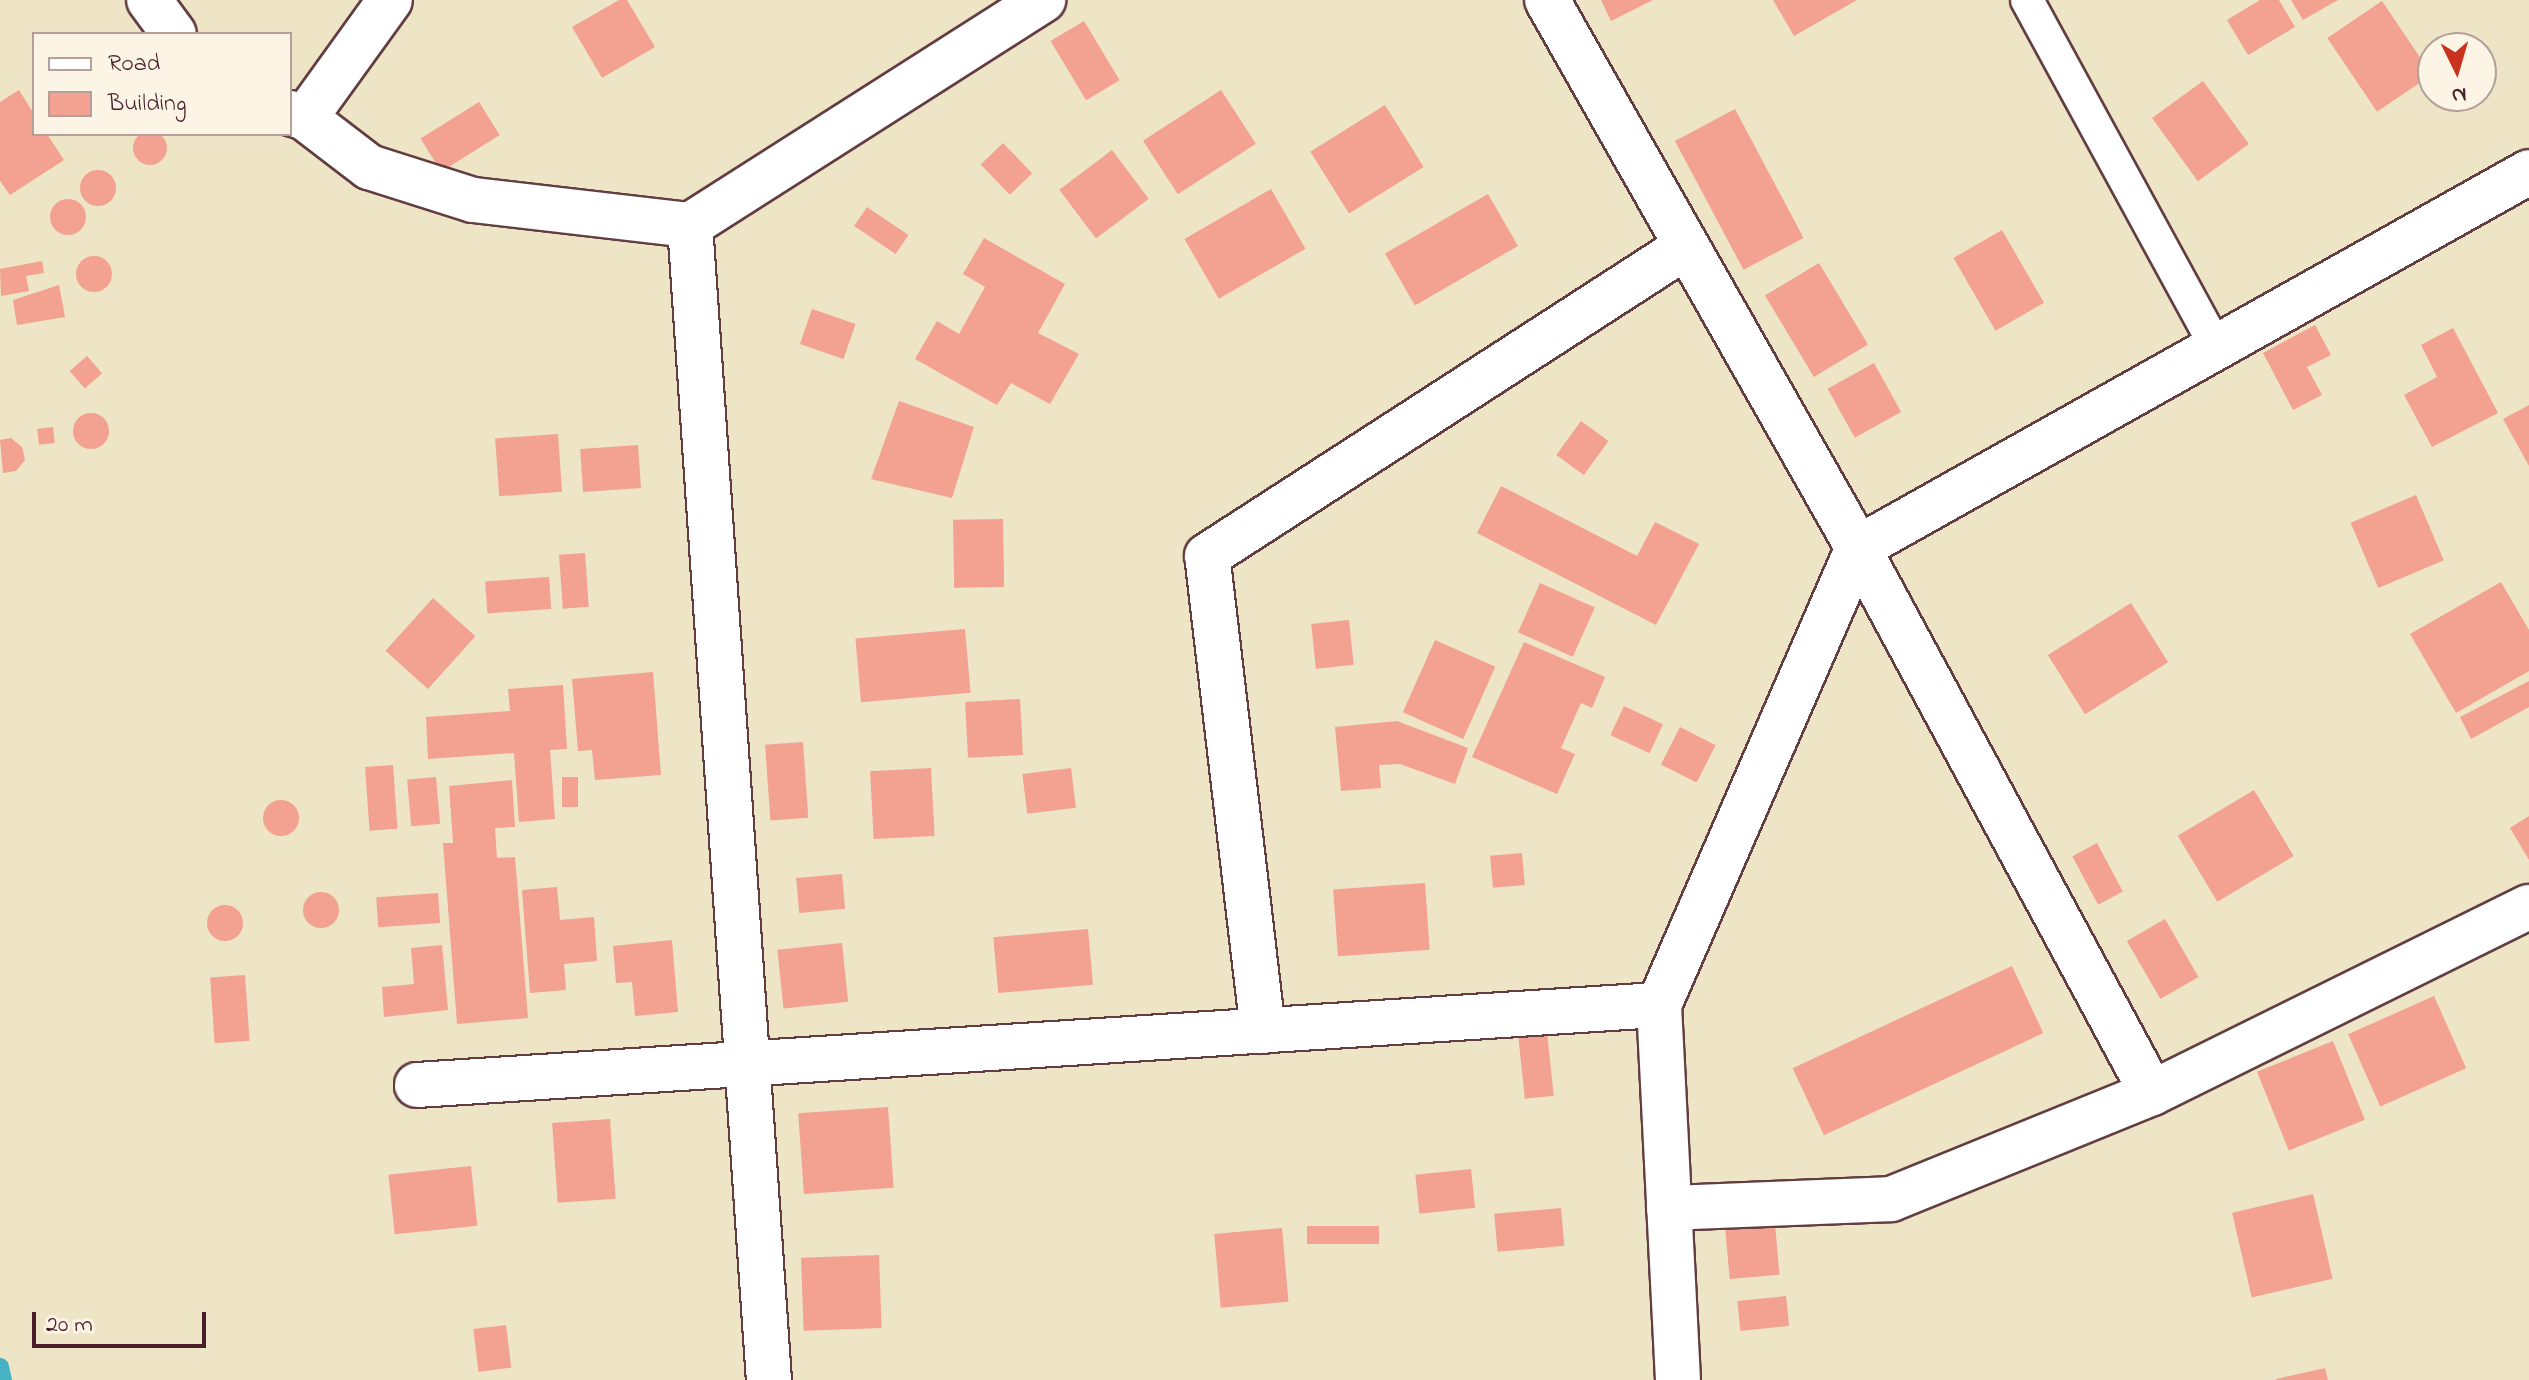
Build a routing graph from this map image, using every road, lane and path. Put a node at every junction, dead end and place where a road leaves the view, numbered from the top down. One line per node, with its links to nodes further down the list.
1 (149, 0): 6 (street)
2 (390, 0): 7 (street)
3 (1043, 0): 9 (street)
4 (1547, 0): 10 (street)
5 (2027, 0): 11 (lane)
6 (173, 32)
7 (297, 116): 9 (street)
8 (2529, 172): 11 (street)
9 (690, 225): 16 (street)
10 (1687, 246): 12 (street); 15 (street)
11 (2217, 349): 12 (street)
12 (1858, 548): 14 (street); 18 (street)
13 (2529, 907): 18 (street)
14 (1659, 1005): 15 (street); 19 (street)
15 (1263, 1031): 16 (street)
16 (747, 1064): 17 (street); 20 (street)
17 (417, 1085)
18 (2152, 1093): 19 (street)
19 (1669, 1208): 21 (street)
20 (769, 1380)
21 (1678, 1380)

